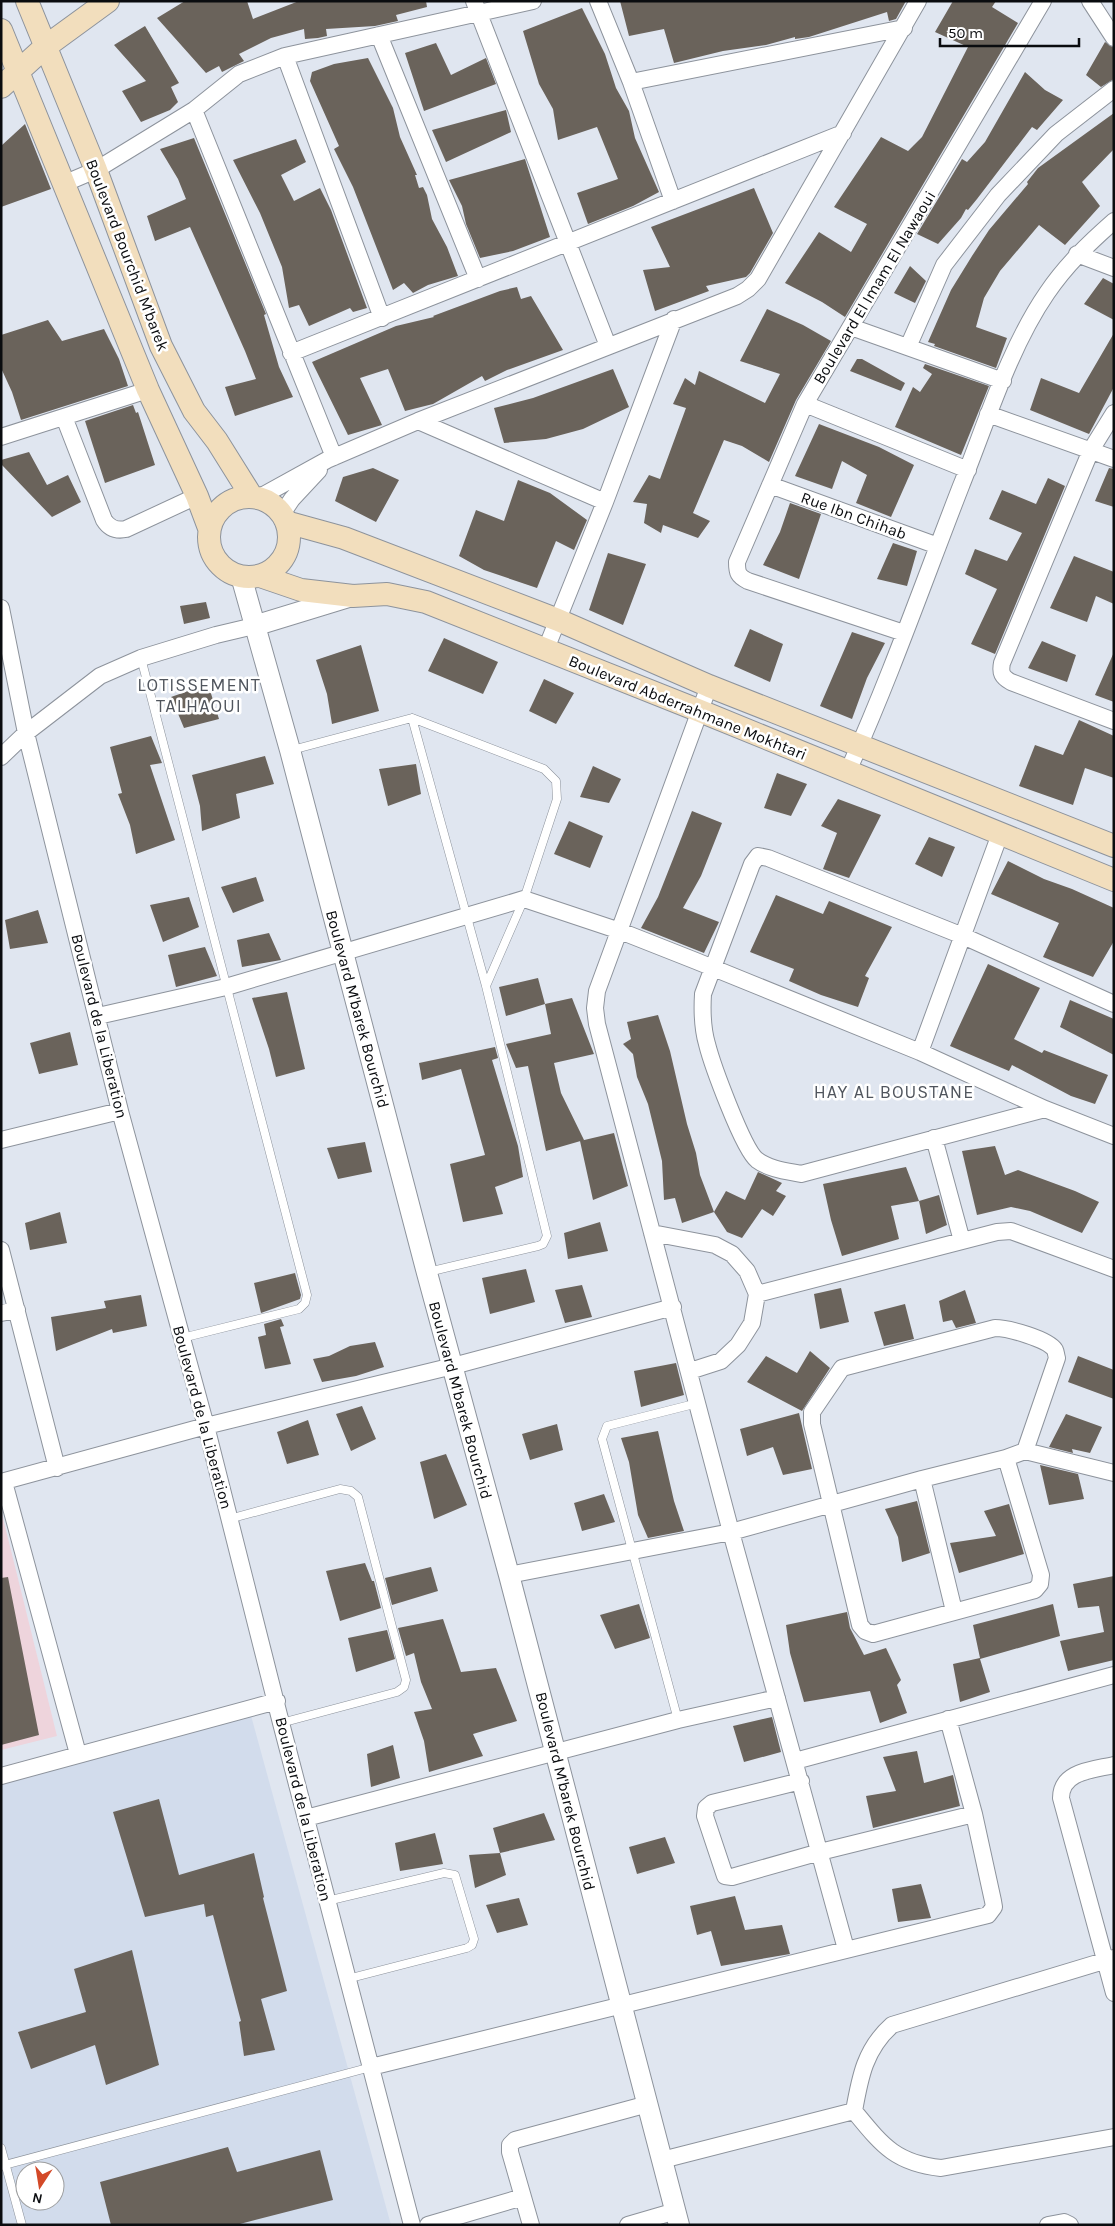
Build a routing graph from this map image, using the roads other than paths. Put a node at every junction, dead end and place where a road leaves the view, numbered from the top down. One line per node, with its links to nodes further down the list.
1 (27, 1): 13 (main road, Boulevard Bourchid M'barek)
2 (108, 1): 13 (main road)
3 (532, 1): 8 (street)
4 (598, 1): 16 (street)
5 (918, 1): 9 (street)
6 (1043, 1): 30 (street, Boulevard El Imam El Nawaoui)
7 (1090, 1): 12 (street)
8 (477, 7): 11 (street); 24 (street)
9 (904, 28): 16 (street); 19 (street)
10 (1, 30): 15 (main road, Boulevard Bourchid M'barek)
11 (379, 35): 14 (street); 27 (street)
12 (1114, 38)
13 (45, 47): 15 (main road); 20 (main road, Boulevard Bourchid M'barek)
14 (285, 56): 18 (street); 28 (street)
15 (9, 80): 21 (main road, Boulevard Bourchid M'barek)
16 (631, 82): 22 (street)
17 (1114, 89): 33 (street)
18 (194, 110): 20 (street); 34 (street)
19 (843, 133): 22 (street); 29 (street)
20 (96, 170): 21 (street); 31 (main road, Boulevard Bourchid M'barek)
21 (63, 184): 35 (main road, Boulevard Bourchid M'barek)
22 (673, 201): 24 (street)
23 (1114, 221): 25 (street)
24 (568, 243): 27 (street); 32 (street)
25 (1077, 254): 26 (street); 36 (street)
26 (1114, 268)
27 (478, 280): 28 (street)
28 (382, 318): 34 (street)
29 (674, 319): 32 (street); 51 (street)
30 (851, 326): 33 (street); 38 (street, Boulevard El Imam El Nawaoui)
31 (161, 346): 35 (main road); 50 (main road, Boulevard Bourchid M'barek)
32 (608, 346): 42 (street)
33 (908, 346): 36 (street)
34 (291, 353): 45 (street)
35 (135, 358): 37 (main road, Boulevard Bourchid M'barek)
36 (1003, 381): 39 (street)
37 (148, 390): 41 (street); 49 (main road, Boulevard Bourchid M'barek)
38 (805, 404): 47 (street); 48 (street, Boulevard El Imam El Nawaoui)
39 (988, 414): 44 (street); 47 (street)
40 (1114, 414): 44 (street)
41 (64, 417): 43 (street); 49 (street)
42 (418, 421): 45 (street); 51 (street)
43 (1, 437)
44 (1091, 450): 46 (street); 66 (street)
45 (330, 459): 50 (street); 52 (street)
46 (1114, 459)
47 (968, 470): 54 (street)
48 (770, 484): 54 (street, Rue Ibn Chihab); 60 (street, Boulevard El Imam El Nawaoui)
49 (197, 496): 53 (main road, Boulevard Bourchid M'barek)
50 (255, 497): 52 (main road); 53 (main road)
51 (606, 502): 58 (street)
52 (284, 518): 55 (main road); 58 (main road, Boulevard Abderrahmane Mokhtari)
53 (209, 528): 55 (main road)
54 (938, 546): 60 (street)
55 (250, 576): 56 (main road); 59 (street, Boulevard M'barek Bourchid)
56 (353, 596): 59 (street, Boulevard Abderrahmane Mokhtari); 61 (main road, Boulevard Abderrahmane Mokhtari)
57 (1, 610): 67 (street, Boulevard de la Liberation)
58 (558, 620): 61 (street); 63 (main road, Boulevard Abderrahmane Mokhtari)
59 (254, 626): 62 (street); 69 (street, Boulevard M'barek Bourchid)
60 (904, 633): 68 (street)
61 (546, 649): 64 (main road, Boulevard Abderrahmane Mokhtari)
62 (141, 658): 67 (street); 82 (lane)
63 (709, 686): 64 (street); 68 (main road, Boulevard Abderrahmane Mokhtari)
64 (700, 711): 71 (main road, Boulevard Abderrahmane Mokhtari); 77 (street)
65 (412, 718): 69 (lane); 75 (lane); 76 (lane)
66 (1114, 721)
67 (26, 733): 70 (street); 84 (street, Boulevard de la Liberation)
68 (860, 745): 71 (street); 73 (main road, Boulevard Abderrahmane Mokhtari)
69 (290, 750): 79 (street, Boulevard M'barek Bourchid)
70 (1, 757)
71 (848, 771): 72 (main road, Boulevard Abderrahmane Mokhtari)
72 (1000, 834): 74 (main road, Boulevard Abderrahmane Mokhtari); 78 (street)
73 (1114, 846)
74 (1114, 880)
75 (524, 899): 76 (street); 77 (street); 81 (lane)
76 (466, 917): 79 (street); 81 (lane)
77 (620, 931): 80 (street); 91 (street)
78 (962, 936): 80 (street); 83 (street); 85 (street)
79 (343, 952): 82 (street); 95 (street, Boulevard M'barek Bourchid)
80 (714, 969): 85 (street); 89 (street)
81 (486, 986): 95 (lane)
82 (226, 987): 84 (street); 99 (lane)
83 (1114, 1004)
84 (98, 1016): 87 (street, Boulevard de la Liberation)
85 (920, 1052): 86 (street)
86 (1045, 1109): 88 (street); 89 (street)
87 (120, 1111): 90 (street); 99 (street, Boulevard de la Liberation)
88 (1114, 1136)
89 (934, 1138): 92 (street)
90 (1, 1140)
91 (652, 1233): 96 (street); 97 (street)
92 (962, 1241): 94 (street); 96 (street)
93 (1, 1250): 98 (street)
94 (1114, 1269)
95 (426, 1273): 100 (street, Boulevard M'barek Bourchid)
96 (757, 1294): 101 (street)
97 (673, 1306): 100 (street); 101 (street)
98 (9, 1312): 106 (street)
99 (182, 1338): 103 (street, Boulevard de la Liberation)
100 (453, 1366): 103 (street); 114 (street, Boulevard M'barek Bourchid)
101 (690, 1371): 102 (street)
102 (698, 1403): 112 (street); 113 (lane)
103 (206, 1426): 106 (street); 111 (street, Boulevard de la Liberation)
104 (1025, 1451): 105 (street); 107 (street); 110 (street)
105 (1006, 1458): 108 (street); 115 (street)
106 (57, 1468): 109 (street)
107 (1114, 1472)
108 (922, 1479): 110 (street); 115 (street)
109 (2, 1482): 123 (street)
110 (832, 1504): 112 (street); 115 (street)
111 (229, 1519): 118 (street, Boulevard de la Liberation); 121 (lane)
112 (731, 1532): 113 (street); 117 (street)
113 (633, 1552): 114 (street); 120 (lane)
114 (509, 1575): 122 (street, Boulevard M'barek Bourchid)
115 (954, 1611)
116 (1114, 1675): 119 (street)
117 (777, 1698): 120 (street); 124 (street)
118 (277, 1701): 121 (street, Boulevard de la Liberation); 123 (street)
119 (948, 1719): 124 (street); 128 (street)
120 (678, 1720): 122 (street)
121 (281, 1722): 129 (street, Boulevard de la Liberation)
122 (556, 1751): 129 (street); 136 (street, Boulevard M'barek Bourchid)
123 (78, 1754): 126 (street)
124 (795, 1762): 127 (street)
125 (1114, 1765): 133 (street)
126 (1, 1776)
127 (801, 1781): 130 (street); 130 (street)
128 (974, 1814): 130 (street); 132 (street)
129 (306, 1818): 131 (street, Boulevard de la Liberation)
130 (820, 1852): 132 (street)
131 (327, 1901): 134 (street, Boulevard de la Liberation); 134 (lane)
132 (846, 1949): 136 (street)
133 (1109, 1959): 135 (street); 139 (street)
134 (347, 1979): 137 (street, Boulevard de la Liberation)
135 (1114, 1993)
136 (620, 2004): 137 (street); 138 (street, Boulevard M'barek Bourchid)
137 (372, 2066): 143 (lane); 147 (street, Boulevard de la Liberation)
138 (648, 2104): 142 (street, Boulevard M'barek Bourchid); 144 (street)
139 (854, 2111): 140 (street); 142 (street)
140 (1114, 2137)
141 (1, 2148): 143 (lane)
142 (662, 2160): 145 (street, Boulevard M'barek Bourchid)
143 (3, 2166): 146 (lane)
144 (523, 2198): 148 (street); 149 (street)
145 (677, 2218): 150 (street)
146 (22, 2225)
147 (412, 2225)
148 (428, 2225)
149 (531, 2225)
150 (628, 2225)
151 (1048, 2225): 152 (street)
152 (1070, 2225)

